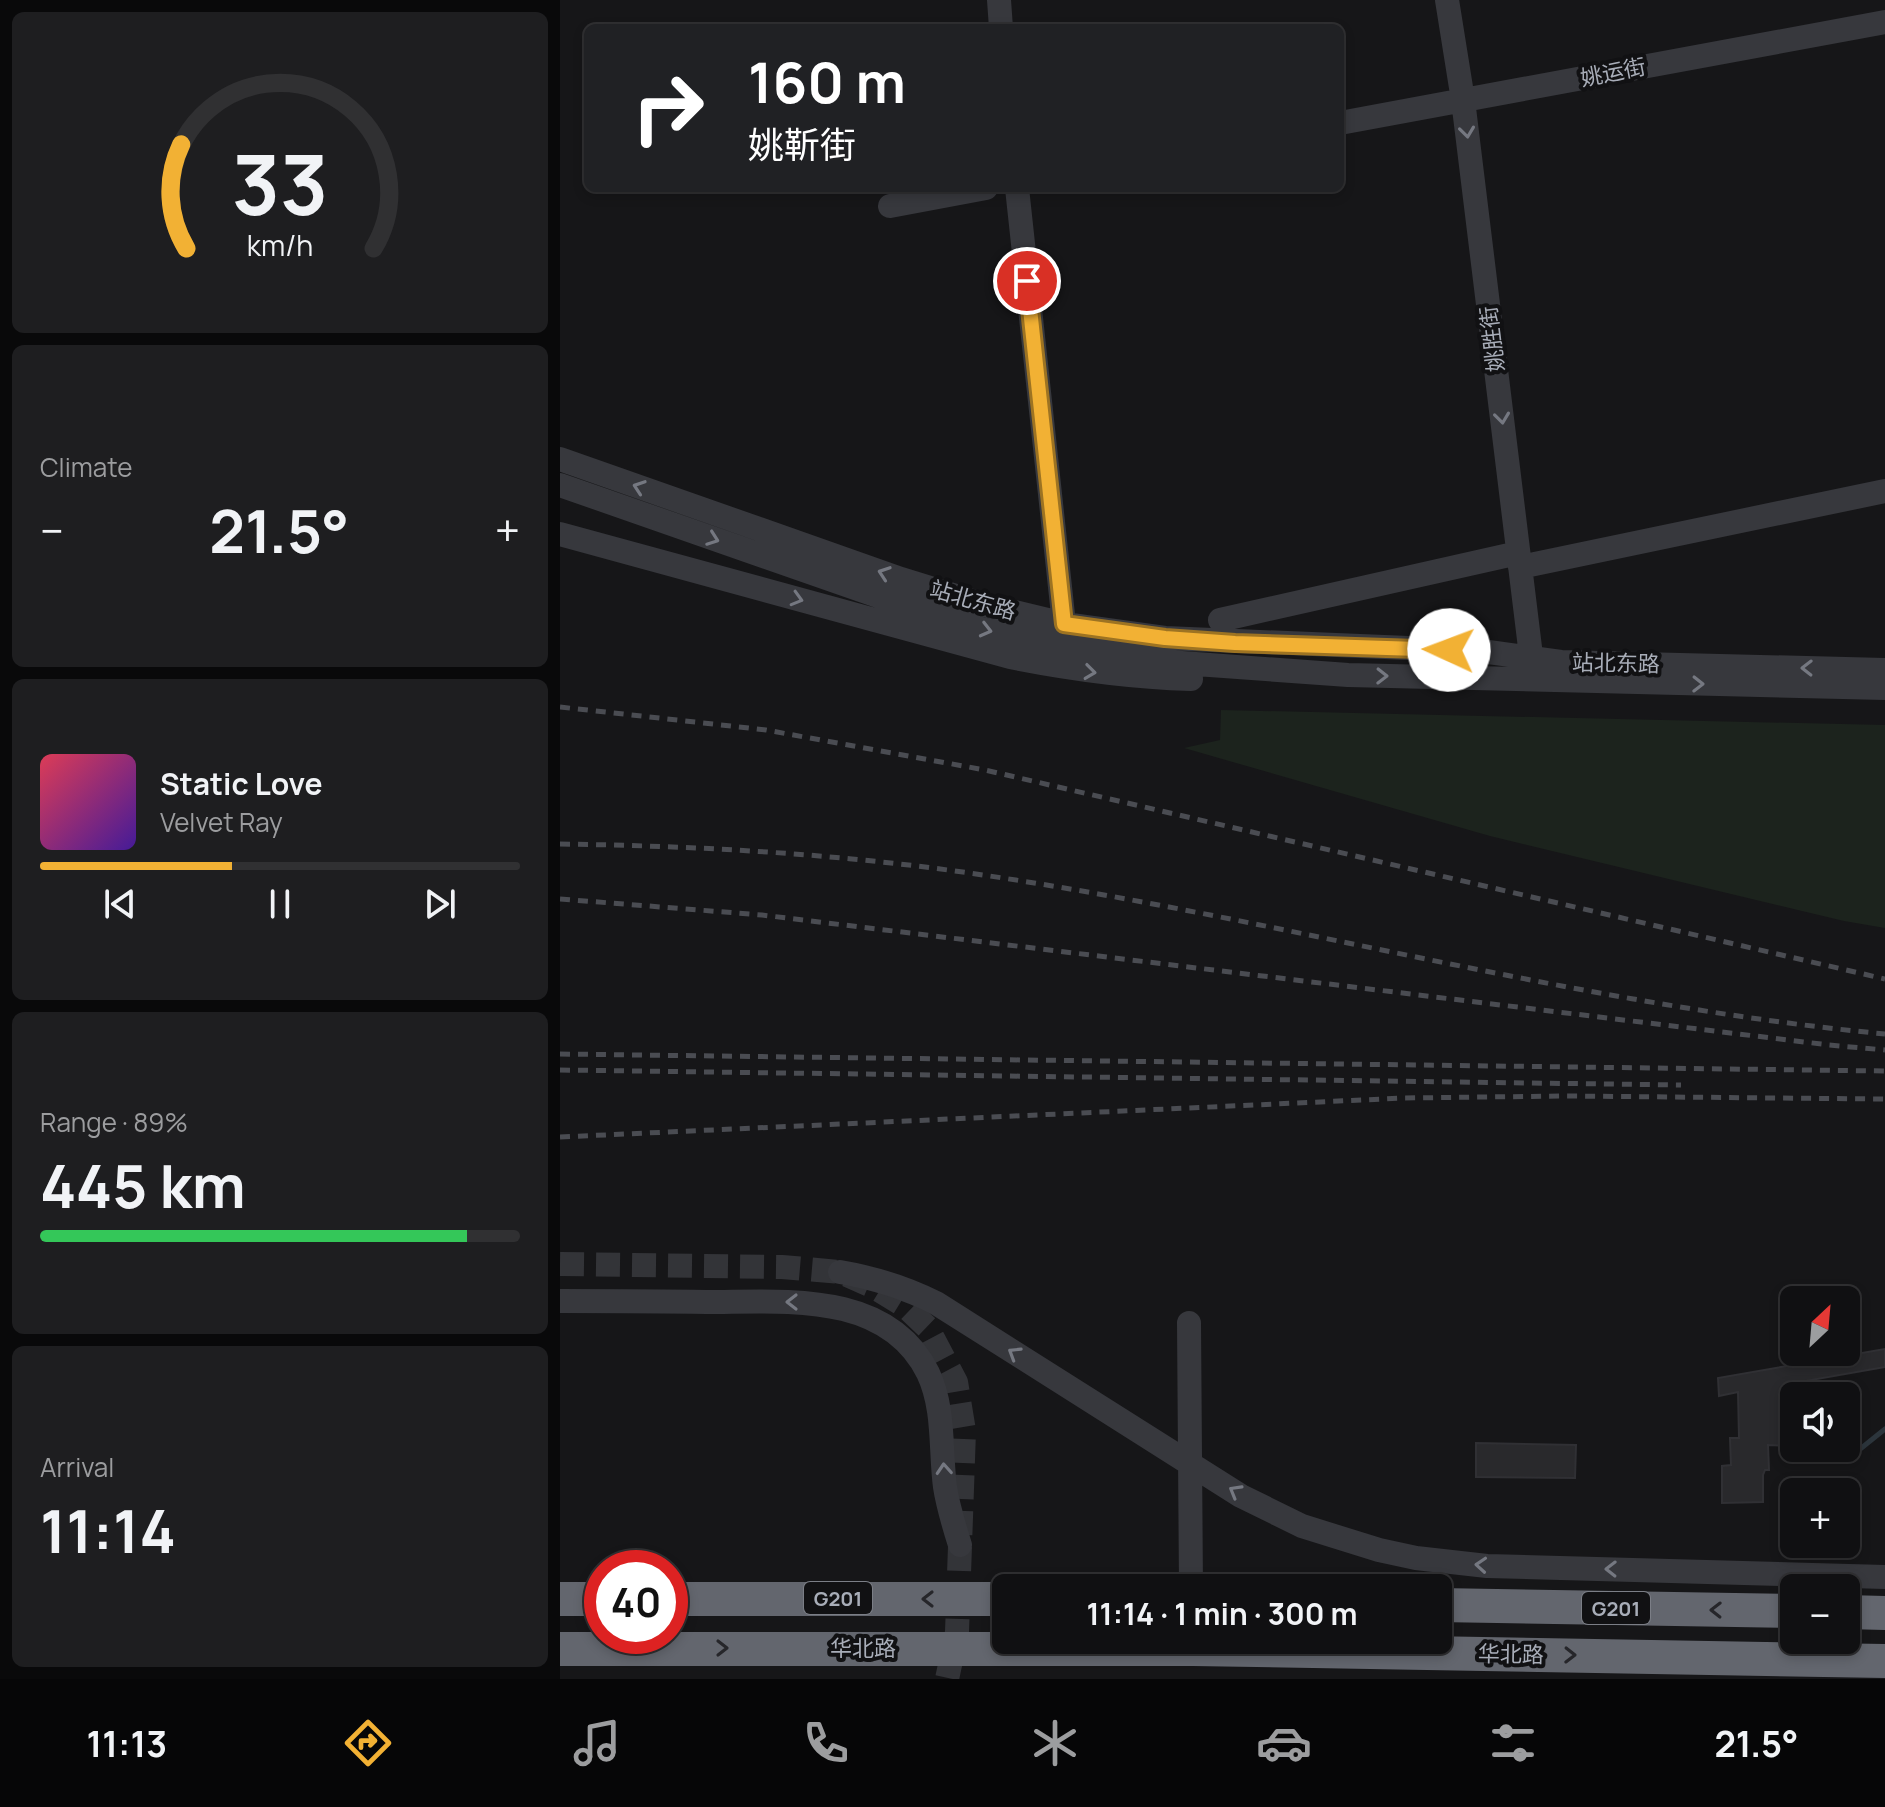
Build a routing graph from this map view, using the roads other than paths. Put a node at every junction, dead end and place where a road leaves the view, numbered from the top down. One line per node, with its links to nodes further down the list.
1 (999, 0): 4 (street)
2 (1447, 0): 5 (street, 姚胜街)
3 (1885, 22): 5 (street, 姚运街)
4 (1001, 24)
5 (1463, 100): 6 (street, 姚运街); 14 (street, 姚胜街, one-way to 14)
6 (1344, 122)
7 (965, 192): 9 (street)
8 (1017, 192): 16 (street)
9 (890, 206)
10 (560, 459): 16 (street, 站北东路, one-way to 10)
11 (560, 485): 19 (street, 站北东路, one-way to 19)
12 (1885, 491): 14 (street)
13 (560, 534): 19 (street, one-way to 19)
14 (1519, 560): 15 (street); 17 (street, 姚胜街)
15 (1220, 620)
16 (1064, 624): 17 (street, 站北东路)
17 (1533, 669): 18 (street, 站北东路, one-way to 17); 19 (street, 站北东路, one-way to 17); 20 (street, 站北东路, one-way to 20)
18 (1885, 670)
19 (1348, 675)
20 (1885, 688)
21 (840, 1272): 26 (street, one-way to 21)
22 (560, 1301): 24 (street, one-way to 22)
23 (1189, 1323): 25 (street)
24 (960, 1545)
25 (1191, 1574)
26 (1885, 1577)
27 (560, 1599): 28 (highway)
28 (584, 1599)
29 (688, 1599): 30 (highway, G201, one-way to 29)
30 (992, 1599)
31 (1452, 1605): 32 (highway, G201, one-way to 31)
32 (1780, 1611)
33 (1860, 1612): 34 (highway)
34 (1885, 1613)
35 (560, 1649): 36 (highway, 华北路 / G201, one-way to 36)
36 (1885, 1661)

